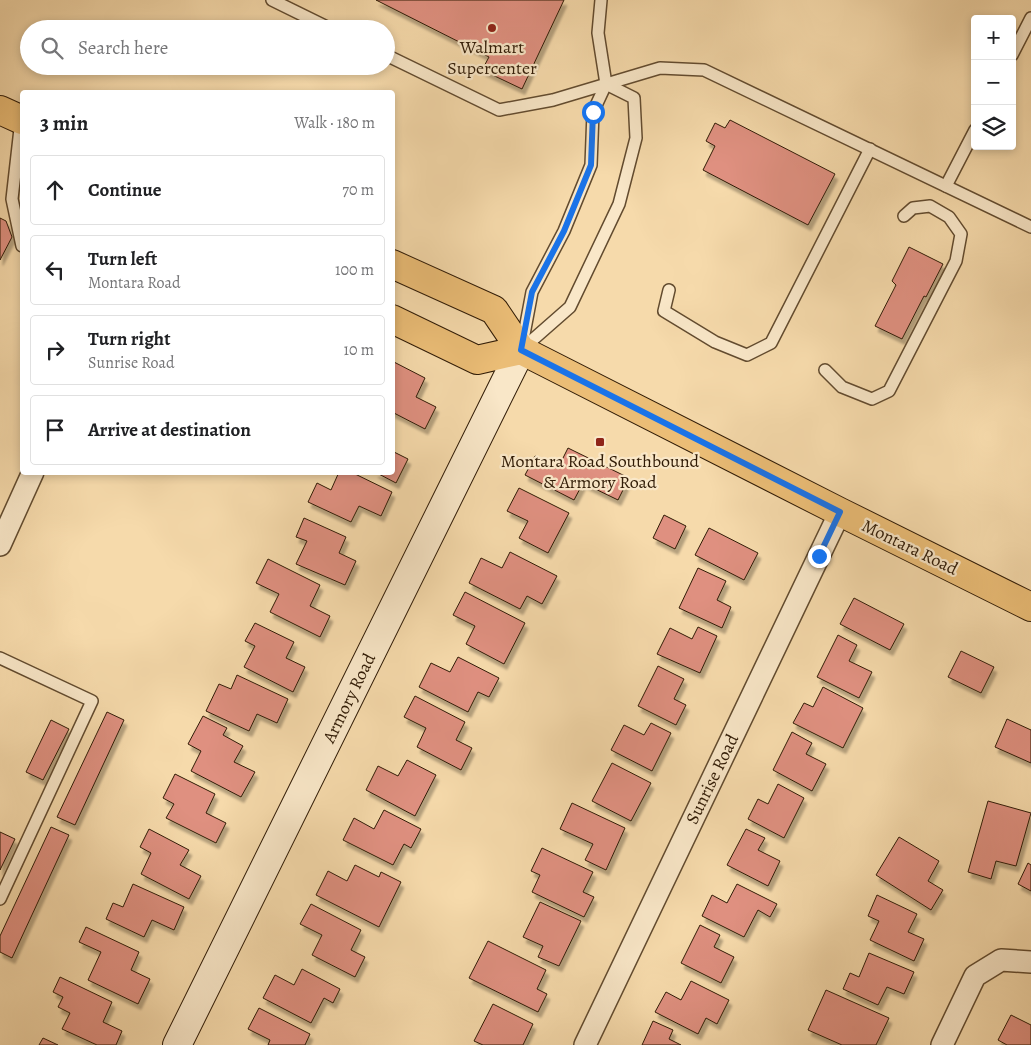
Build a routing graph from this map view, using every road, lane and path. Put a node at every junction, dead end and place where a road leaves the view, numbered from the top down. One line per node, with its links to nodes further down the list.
1 (272, 0): 4 (lane)
2 (601, 0): 7 (lane)
3 (1031, 18): 5 (lane)
4 (313, 20)
5 (1016, 47)
6 (395, 59): 7 (lane)
7 (606, 84): 10 (lane); 18 (lane); 18 (lane)
8 (15, 117): 14 (lane)
9 (971, 138): 11 (lane)
10 (870, 149): 11 (lane); 16 (lane)
11 (946, 186): 13 (lane)
12 (904, 216): 19 (lane)
13 (1031, 226)
14 (20, 237)
15 (395, 265): 18 (main road, Montara Road)
16 (669, 290)
17 (395, 320): 18 (main road)
18 (521, 350): 21 (main road, Montara Road); 27 (main road, Armory Road)
19 (825, 370)
20 (32, 475): 22 (street)
21 (840, 512): 23 (main road, Montara Road); 28 (street, Sunrise Road)
22 (0, 545)
23 (1031, 606)
24 (0, 658): 25 (lane)
25 (0, 899)
26 (1031, 962): 29 (street)
27 (177, 1045)
28 (585, 1045)
29 (942, 1045)

